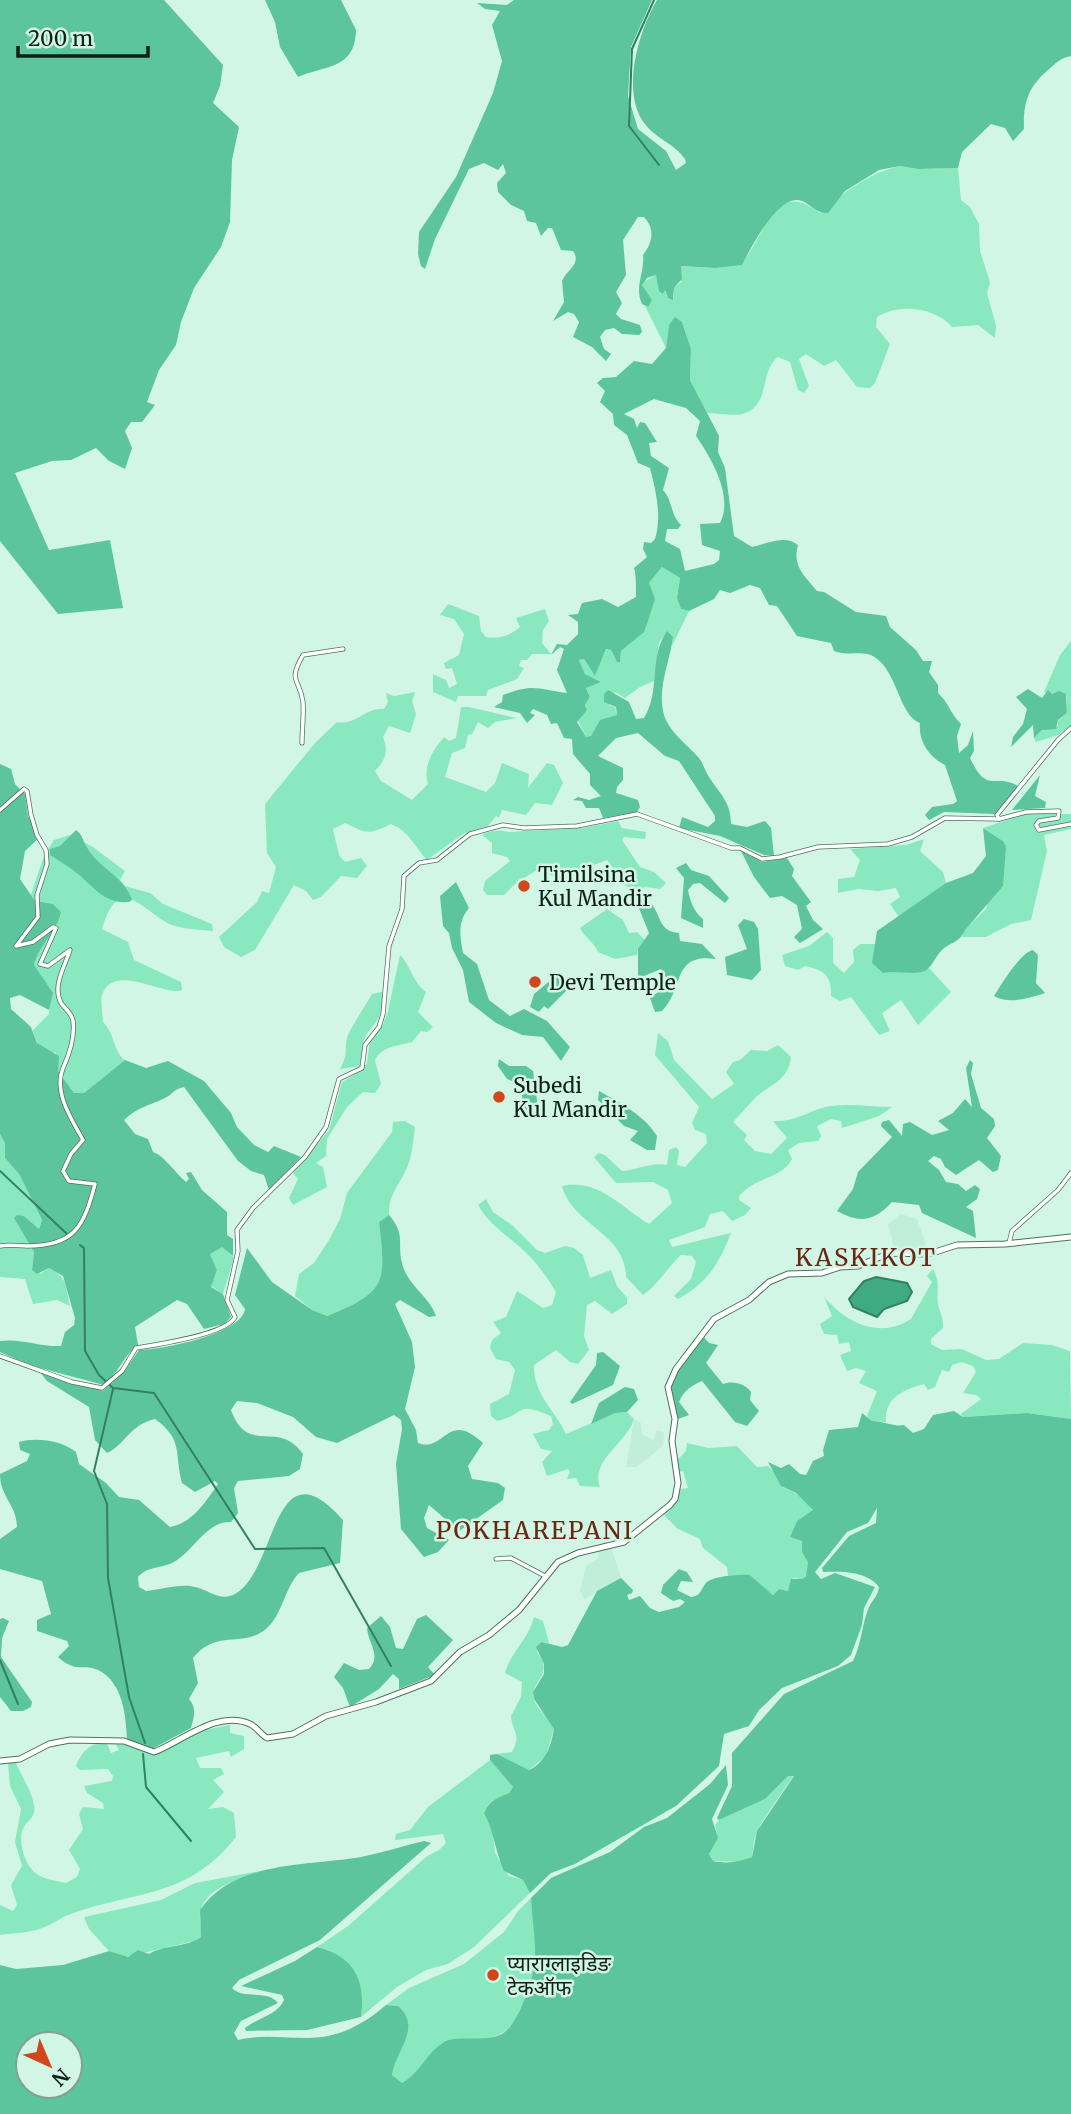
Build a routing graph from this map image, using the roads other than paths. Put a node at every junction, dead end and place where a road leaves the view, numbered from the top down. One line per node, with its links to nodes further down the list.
1 (343, 649): 3 (street)
2 (1071, 728): 5 (street)
3 (302, 743)
4 (0, 810): 10 (street)
5 (999, 819): 6 (street); 11 (street)
6 (1071, 824)
7 (1071, 1173): 9 (street)
8 (1071, 1237): 9 (street)
9 (1009, 1243): 13 (street)
10 (0, 1246)
11 (0, 1356)
12 (496, 1559): 13 (street)
13 (545, 1576): 14 (street)
14 (0, 1760)

